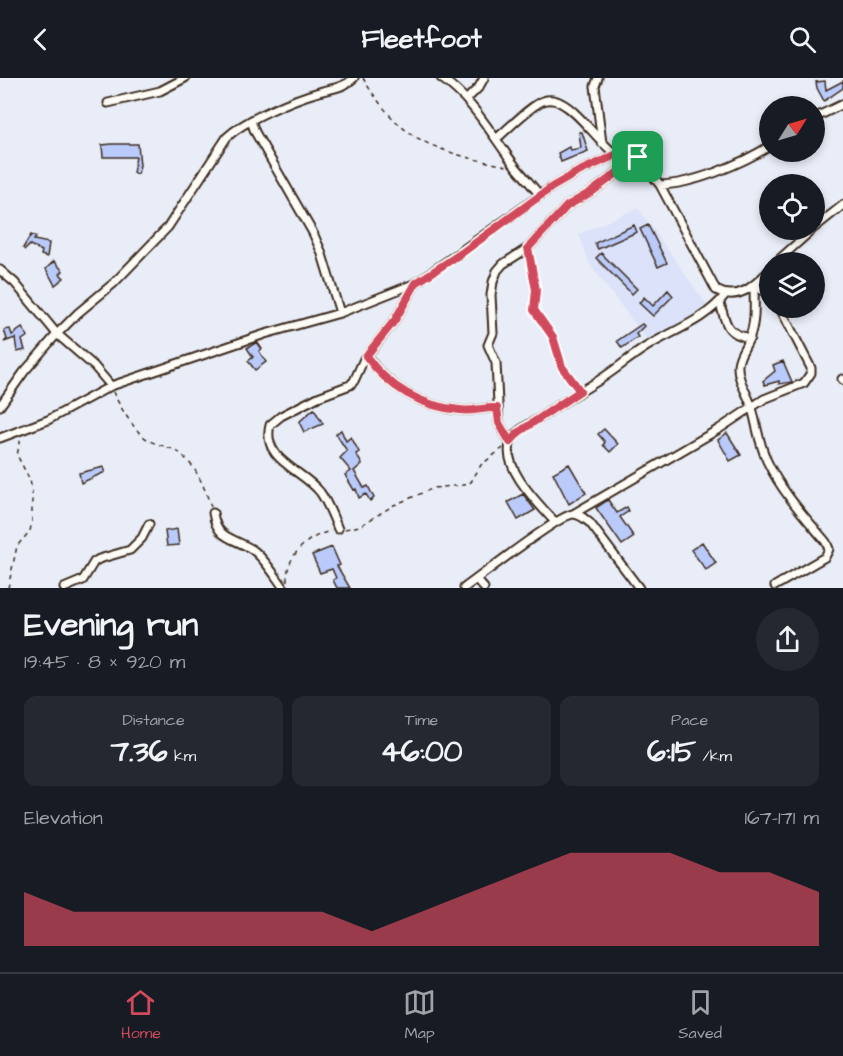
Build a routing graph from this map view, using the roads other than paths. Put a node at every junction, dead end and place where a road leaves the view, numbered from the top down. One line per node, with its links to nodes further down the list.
1 (185, 78): 7 (street)
2 (354, 78): 10 (street)
3 (441, 78): 6 (street)
4 (484, 78): 6 (street)
5 (598, 78): 12 (street)
6 (466, 100): 11 (street)
7 (108, 103)
8 (843, 104): 9 (street)
9 (825, 113)
10 (251, 121): 30 (street); 32 (street)
11 (496, 139): 12 (street); 17 (street)
12 (602, 143): 14 (street)
13 (759, 153): 16 (street)
14 (615, 154): 15 (street); 17 (street)
15 (638, 157): 16 (street); 38 (street)
16 (660, 185): 28 (street)
17 (540, 195): 25 (street)
18 (843, 205): 19 (street)
19 (825, 219)
20 (801, 240): 21 (street)
21 (787, 252)
22 (0, 270): 32 (street)
23 (759, 280): 28 (street)
24 (759, 280): 26 (street)
25 (416, 283): 30 (street); 34 (street)
26 (754, 286): 27 (street); 33 (street)
27 (759, 288)
28 (726, 295): 29 (street)
29 (720, 303): 33 (street); 40 (street)
30 (340, 313): 35 (street)
31 (785, 318): 37 (street)
32 (57, 334): 35 (street); 36 (street)
33 (750, 338): 37 (street)
34 (366, 356): 38 (street); 45 (street)
35 (111, 386): 39 (street)
36 (0, 406)
37 (752, 407): 42 (street); 47 (street)
38 (497, 408): 40 (street)
39 (0, 438)
40 (510, 442): 43 (street)
41 (213, 513): 49 (street)
42 (573, 514): 43 (street); 52 (street)
43 (555, 522): 46 (street)
44 (149, 524): 48 (street)
45 (338, 530)
46 (476, 579): 50 (street); 51 (street)
47 (776, 587): 53 (street)
48 (64, 588)
49 (286, 588)
50 (464, 588)
51 (484, 588)
52 (639, 588)
53 (765, 588)

